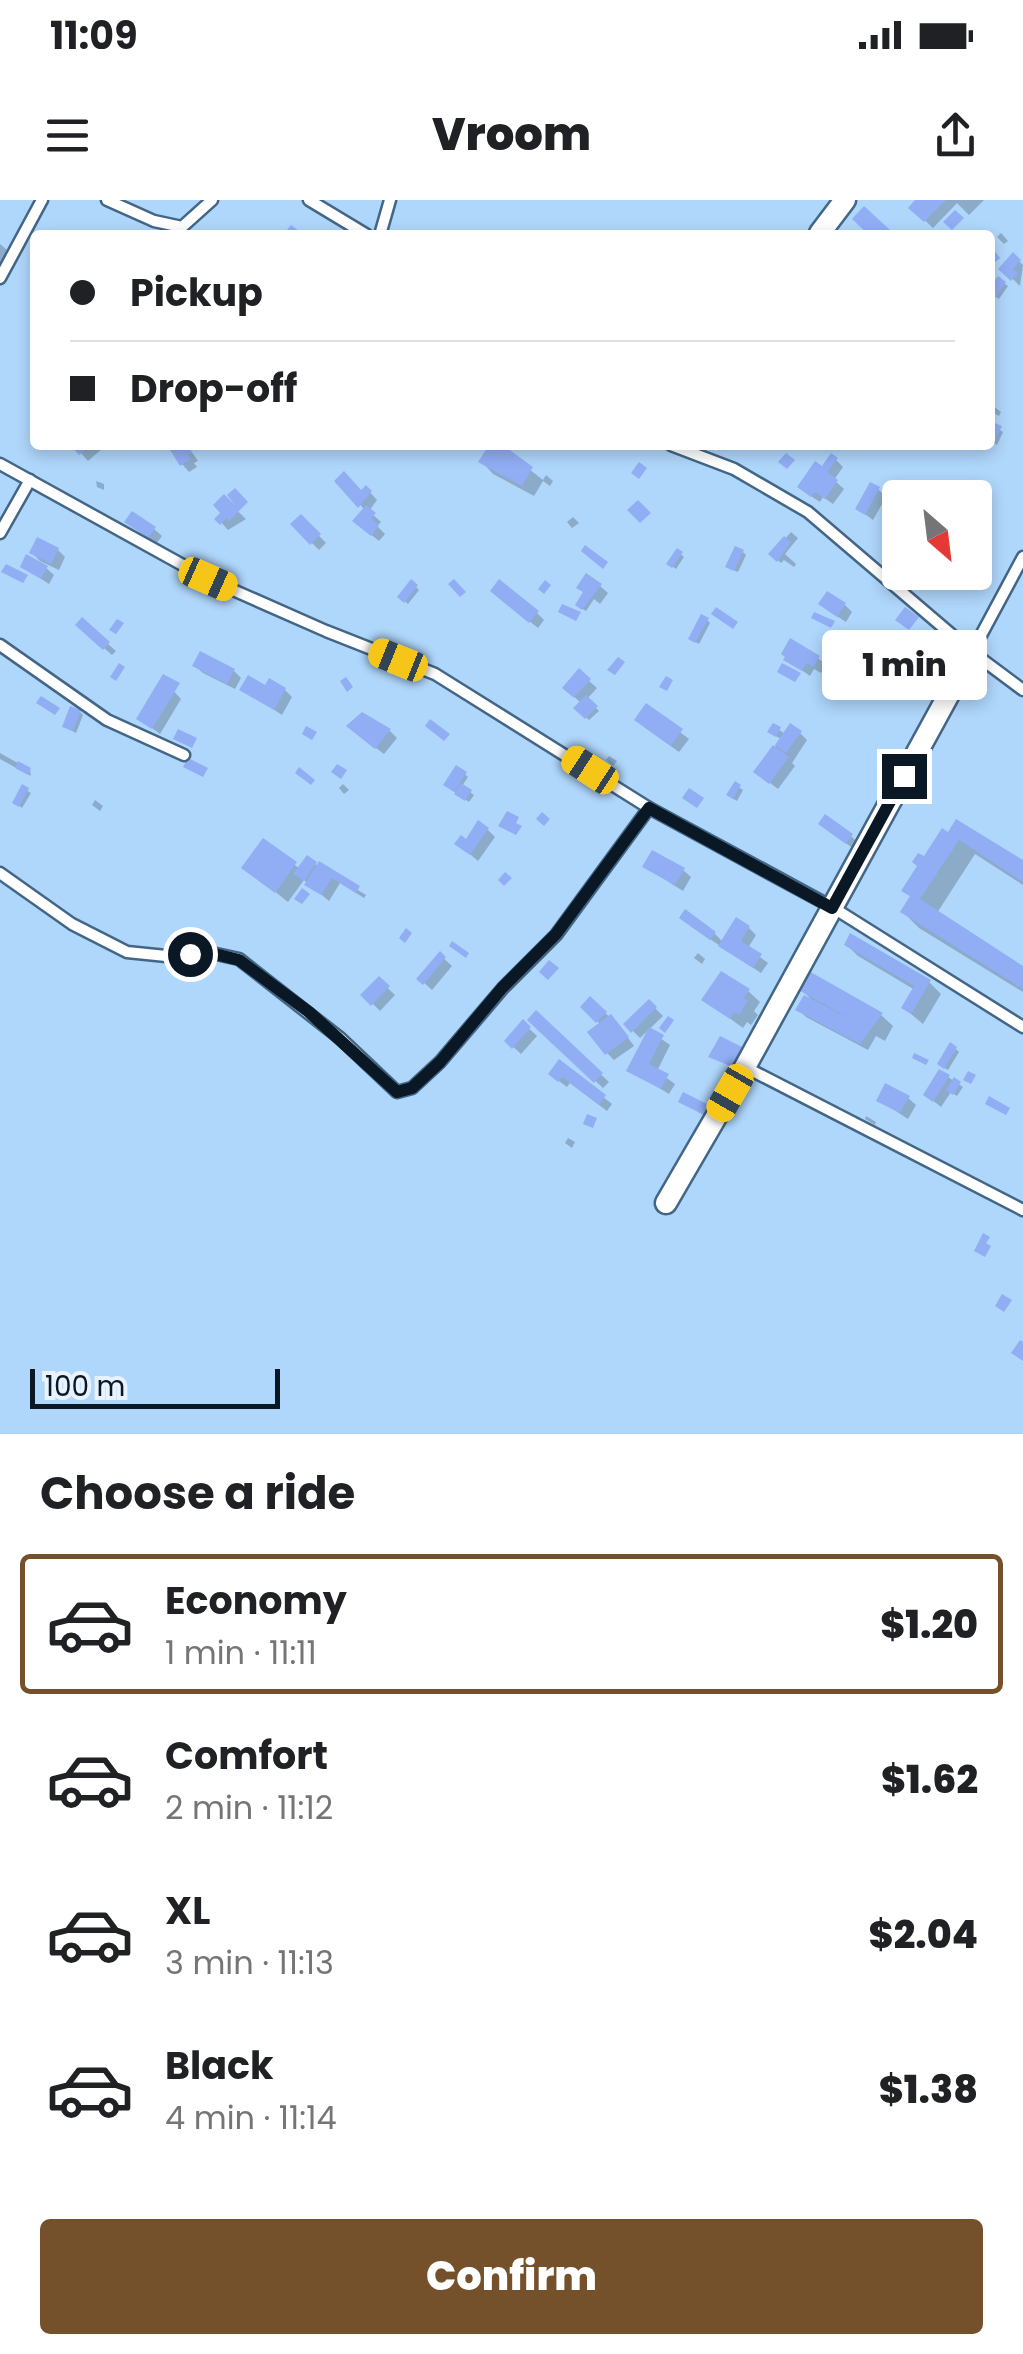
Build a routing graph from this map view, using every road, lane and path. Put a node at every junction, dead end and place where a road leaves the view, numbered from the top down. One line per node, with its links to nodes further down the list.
1 (42, 200): 10 (lane)
2 (106, 200): 3 (lane)
3 (212, 200)
4 (309, 200): 7 (lane)
5 (390, 200): 8 (lane)
6 (845, 200): 9 (street)
7 (359, 230)
8 (381, 230)
9 (822, 230)
10 (0, 278)
11 (684, 450): 17 (lane)
12 (0, 464): 13 (lane)
13 (30, 480): 14 (lane); 20 (lane)
14 (0, 533)
15 (1023, 558): 17 (lane)
16 (0, 645): 19 (lane)
17 (972, 652): 18 (lane); 22 (street)
18 (1023, 690)
19 (184, 755)
20 (649, 808): 21 (lane); 22 (lane)
21 (0, 874)
22 (832, 908): 23 (lane); 24 (street)
23 (1023, 1027)
24 (745, 1066): 25 (street); 26 (lane)
25 (666, 1203)
26 (1023, 1210)

